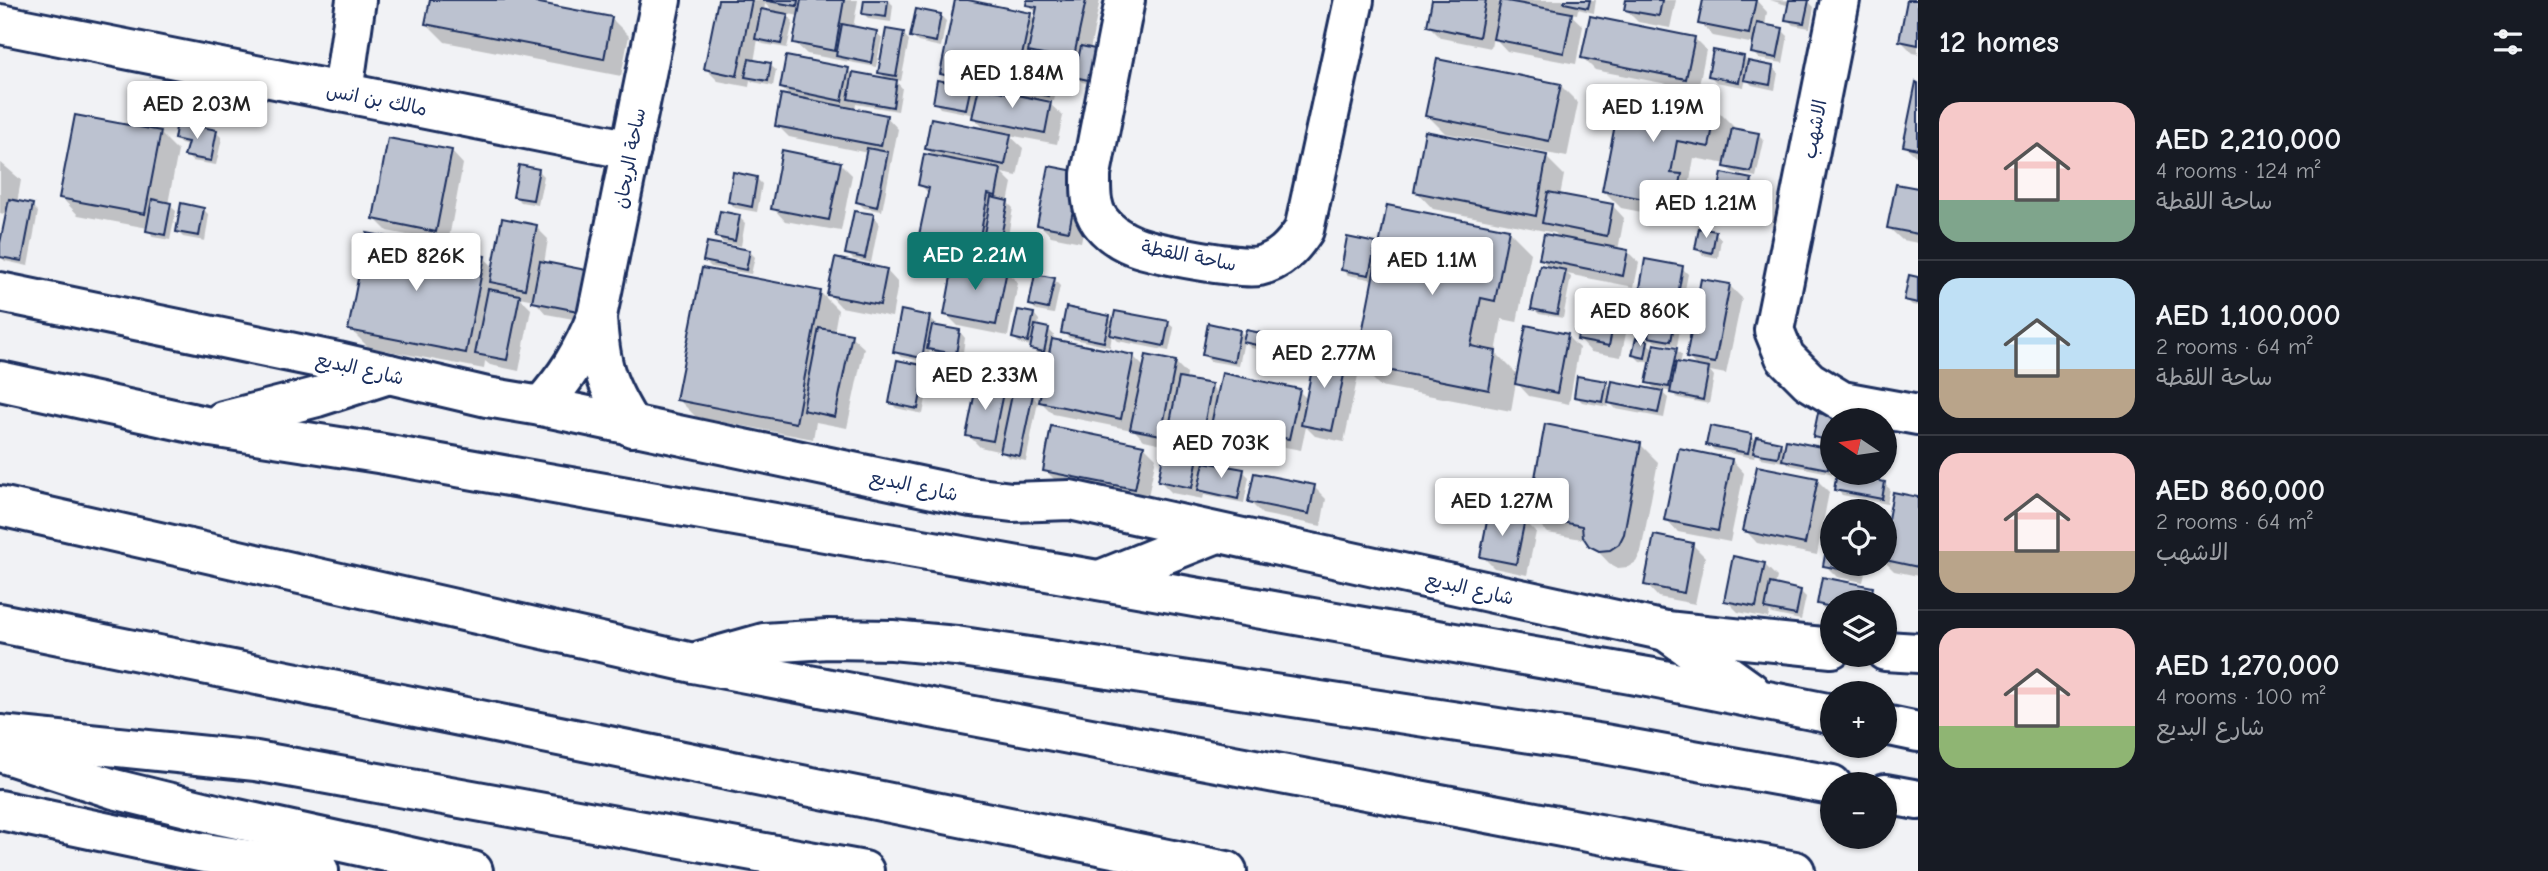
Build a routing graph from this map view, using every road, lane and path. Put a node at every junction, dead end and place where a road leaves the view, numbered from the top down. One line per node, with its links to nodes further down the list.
1 (356, 0): 7 (main road)
2 (661, 0): 8 (main road, ساحة الريحان)
3 (1125, 0): 4 (main road, ساحة اللقطة)
4 (1354, 0)
5 (1840, 0): 14 (main road, الاشهب)
6 (0, 24): 7 (main road, مالك بن انس)
7 (343, 92): 8 (main road, مالك بن انس)
8 (631, 150): 10 (main road, ساحة الريحان)
9 (0, 292): 11 (main road, شارع البديع)
10 (597, 316): 13 (main road, ساحة الريحان); 16 (main road, ساحة الريحان)
11 (389, 374): 13 (main road, شارع البديع); 15 (main road)
12 (0, 381): 15 (main road)
13 (541, 406): 16 (main road, شارع البديع)
14 (1918, 415)
15 (205, 426): 19 (main road)
16 (632, 427): 18 (main road, شارع البديع)
17 (0, 506): 25 (main road)
18 (1217, 533): 19 (main road); 21 (main road, شارع البديع)
19 (1100, 580): 26 (main road)
20 (0, 623): 39 (main road)
21 (1666, 631): 22 (main road, شارع البديع); 26 (main road)
22 (1820, 647)
23 (1897, 652): 24 (main road)
24 (1918, 653)
25 (693, 663): 32 (main road); 40 (main road)
26 (1760, 698): 27 (main road)
27 (1820, 711)
28 (1897, 728): 29 (main road)
29 (1918, 732)
30 (0, 735): 38 (main road)
31 (0, 752): 37 (main road)
32 (1820, 783)
33 (1897, 796): 34 (main road)
34 (1918, 800)
35 (0, 810): 36 (main road)
36 (319, 871)
37 (473, 871)
38 (864, 871)
39 (1227, 871)
40 (1795, 871)

